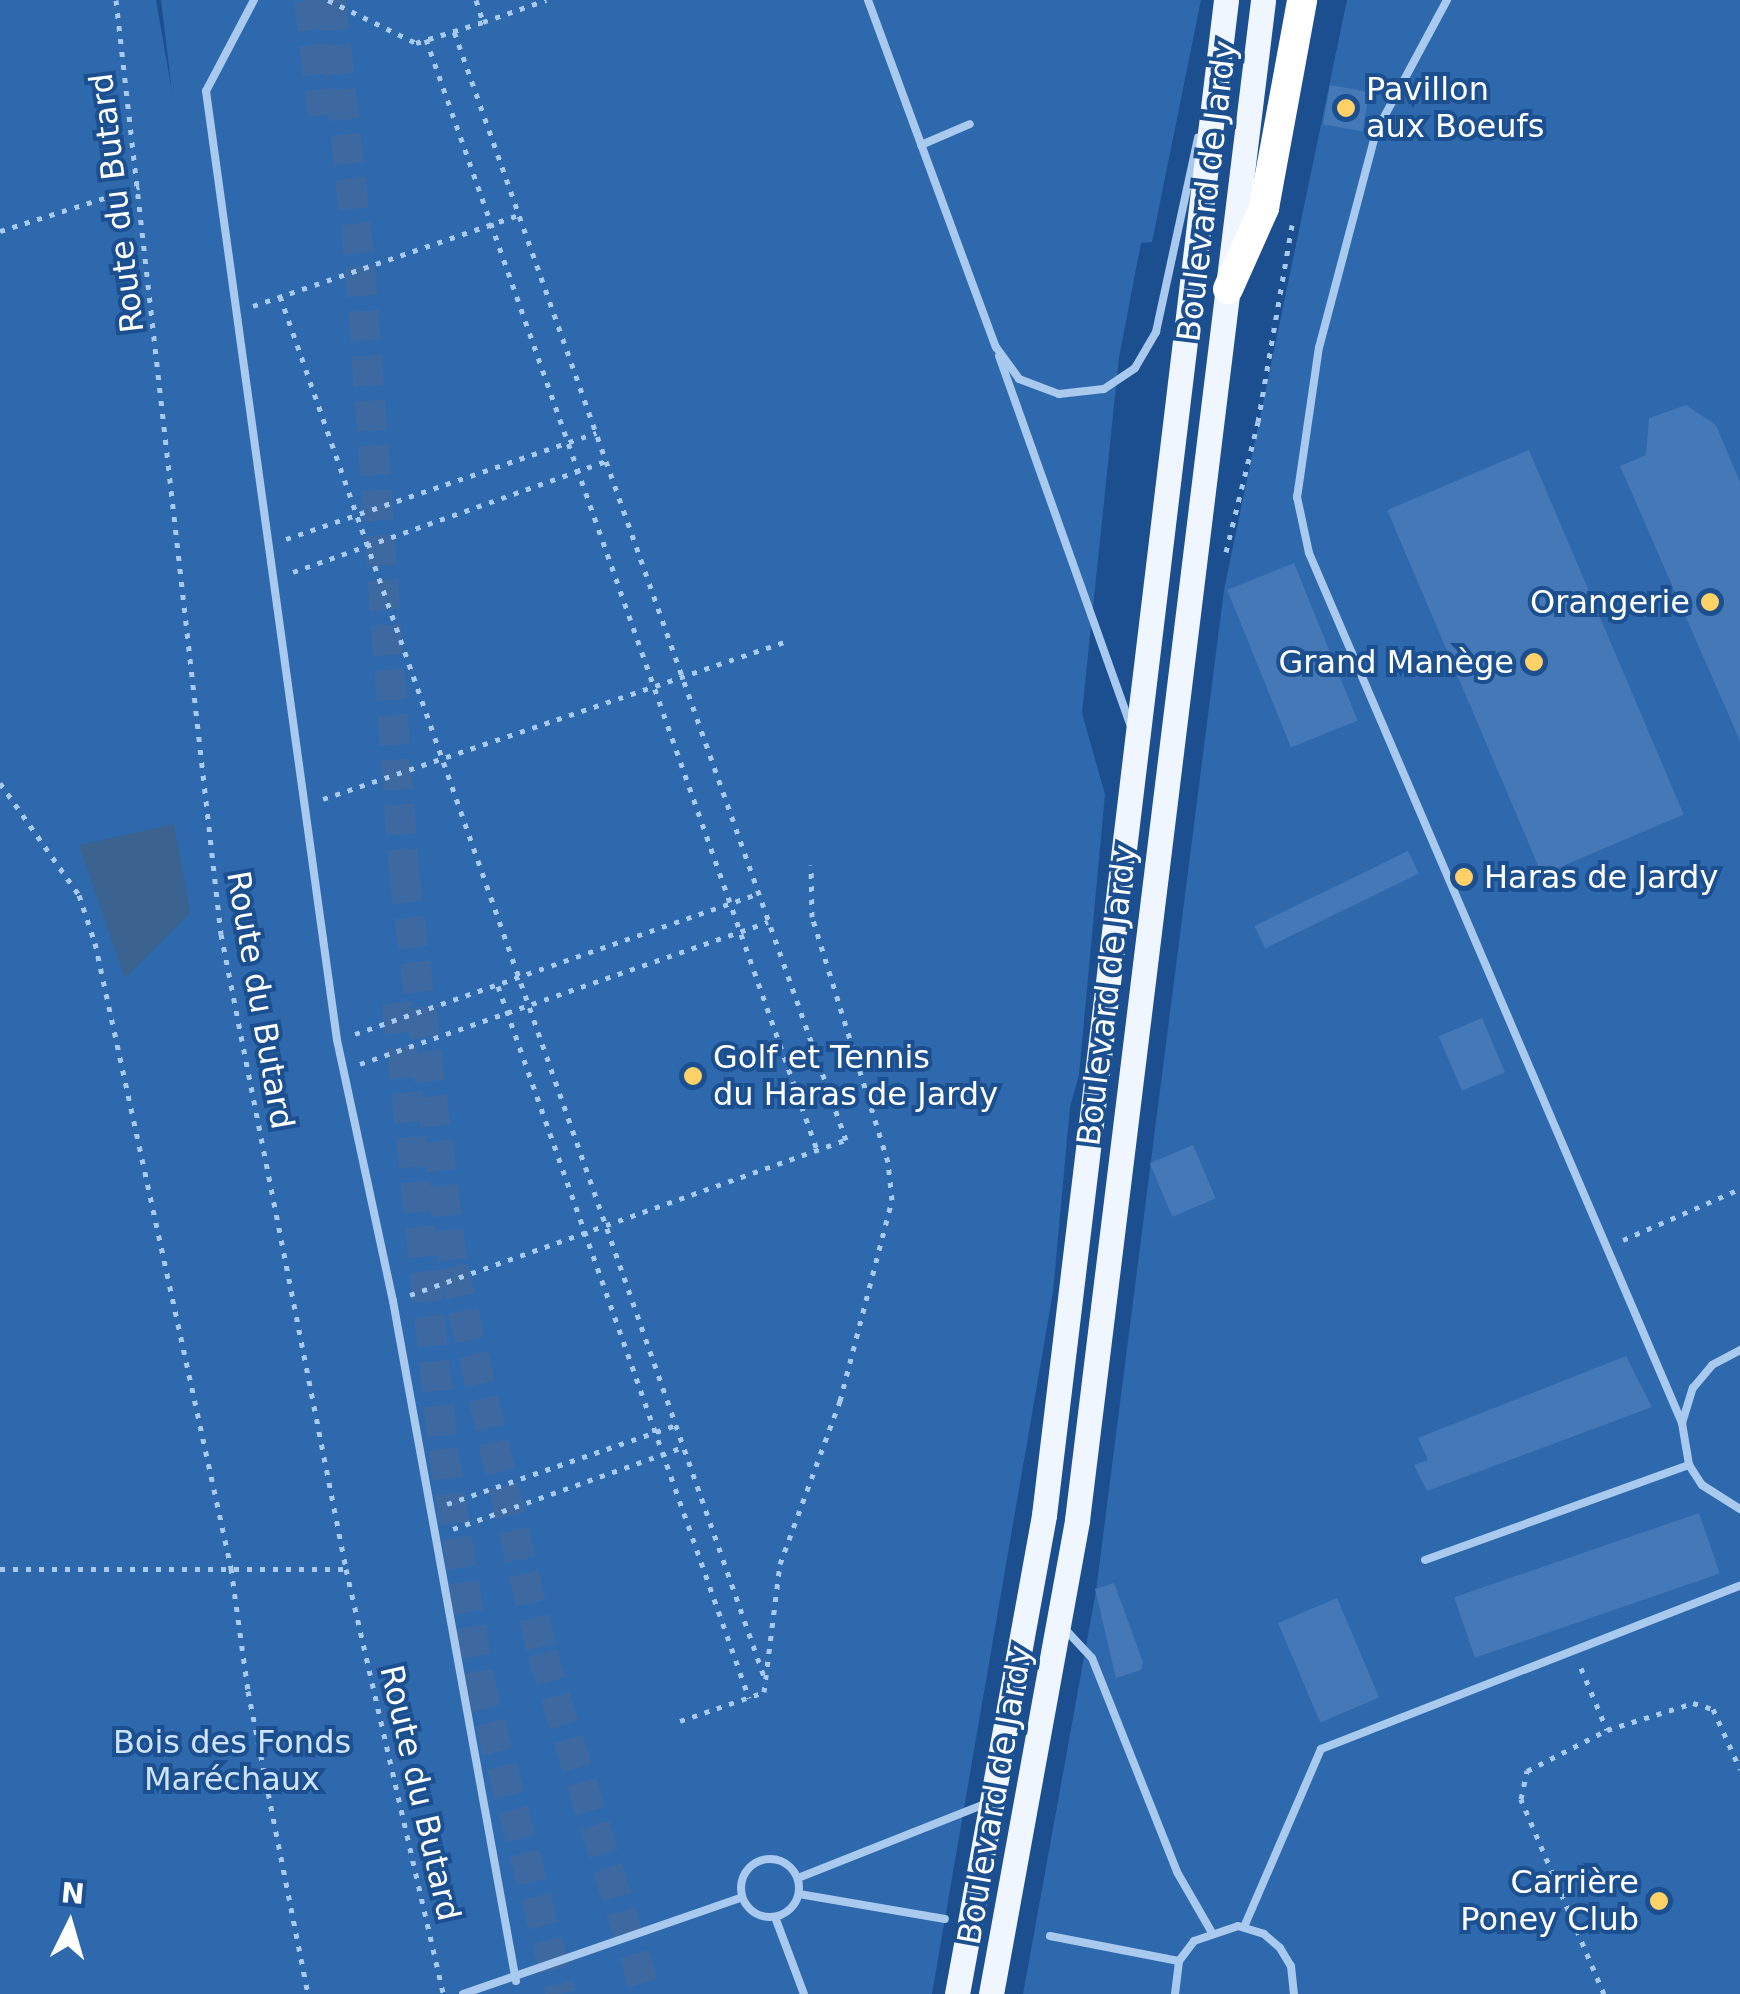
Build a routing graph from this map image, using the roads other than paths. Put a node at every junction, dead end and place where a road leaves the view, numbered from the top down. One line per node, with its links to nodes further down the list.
1 (254, 0): 29 (lane)
2 (868, 0): 8 (lane)
3 (1263, 0): 9 (main road, Boulevard de Jardy)
4 (1302, 0): 9 (highway)
5 (1447, 0): 13 (lane)
6 (1225, 6): 10 (lane); 11 (main road, Boulevard de Jardy)
7 (970, 124): 8 (lane)
8 (921, 144): 10 (lane)
9 (1228, 289): 18 (main road, Boulevard de Jardy)
10 (996, 347): 11 (lane)
11 (1137, 742): 19 (main road, Boulevard de Jardy)
12 (1740, 1350): 13 (lane)
13 (1682, 1423): 14 (lane)
14 (1689, 1466): 15 (lane); 16 (lane)
15 (1740, 1510)
16 (1425, 1560)
17 (1740, 1586): 25 (lane)
18 (1059, 1622): 26 (lane); 33 (main road, Boulevard de Jardy)
19 (996, 1800): 20 (lane); 32 (main road, Boulevard de Jardy)
20 (798, 1878): 21 (lane); 22 (lane)
21 (798, 1894): 23 (lane); 24 (lane)
22 (741, 1898): 23 (lane); 29 (lane)
23 (775, 1917): 31 (lane)
24 (946, 1919)
25 (1244, 1927): 26 (lane); 35 (lane)
26 (1211, 1930): 28 (lane)
27 (1050, 1936): 28 (lane)
28 (1179, 1960): 34 (lane)
29 (516, 1981): 30 (lane)
30 (463, 1994)
31 (804, 1994)
32 (958, 1994)
33 (991, 1994)
34 (1175, 1994)
35 (1294, 1994)

